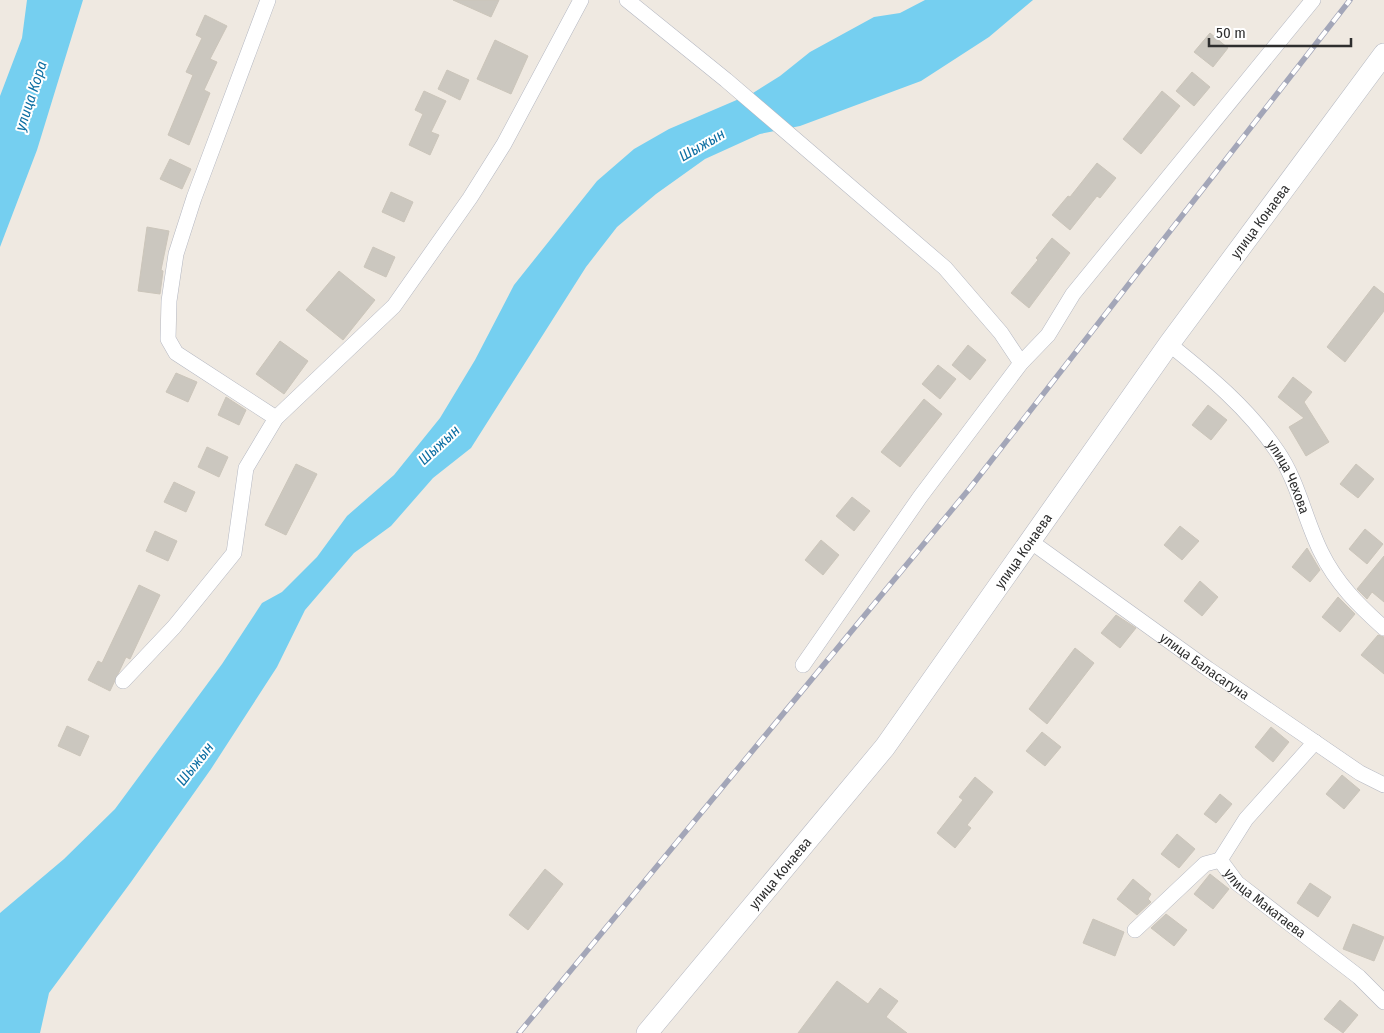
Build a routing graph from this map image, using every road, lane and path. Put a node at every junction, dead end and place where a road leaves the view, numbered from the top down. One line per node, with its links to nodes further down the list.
1 (268, 0): 8 (street)
2 (581, 0): 8 (street)
3 (626, 0): 7 (street)
4 (1312, 0): 7 (street)
5 (1384, 54): 6 (street, улица Конаева)
6 (1169, 344): 9 (street, улица Конаева); 10 (street, улица Чехова)
7 (1021, 363): 11 (street)
8 (276, 418): 12 (street)
9 (1030, 541): 13 (street, улица Баласагуна); 18 (street, улица Конаева)
10 (1384, 628)
11 (803, 665)
12 (123, 681)
13 (1315, 742): 14 (street, улица Баласагуна); 15 (street, улица Макатаева)
14 (1384, 785)
15 (1220, 860): 16 (street); 17 (street, улица Макатаева)
16 (1134, 930)
17 (1384, 1002)
18 (647, 1033)

